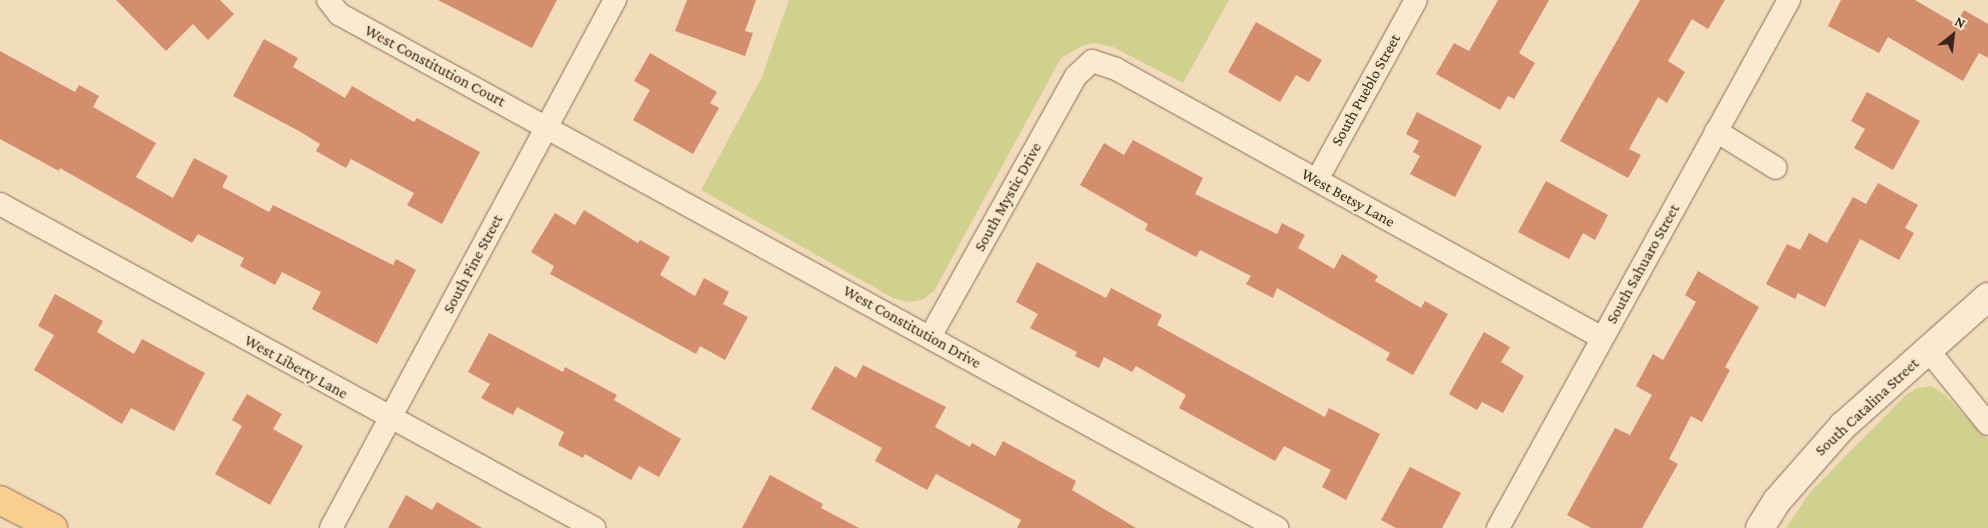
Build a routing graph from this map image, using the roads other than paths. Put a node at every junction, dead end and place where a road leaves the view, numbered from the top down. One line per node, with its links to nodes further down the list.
1 (328, 0): 6 (street, West Constitution Court)
2 (615, 0): 6 (street, South Pine Street)
3 (1416, 0): 9 (street, South Pueblo Street)
4 (1789, 0): 7 (street, South Sahuaro Street)
5 (1092, 61): 9 (street, West Betsy Lane); 12 (street, South Mystic Drive)
6 (547, 126): 12 (street, West Constitution Drive); 15 (street, South Pine Street)
7 (1716, 131): 8 (street); 13 (street, South Sahuaro Street)
8 (1776, 168)
9 (1317, 180): 13 (street, West Betsy Lane)
10 (0, 204): 15 (street, West Liberty Lane)
11 (1988, 297): 14 (street, South Catalina Street)
12 (930, 337): 21 (street, West Constitution Drive)
13 (1602, 338): 22 (street, South Sahuaro Street)
14 (1928, 350): 16 (street); 23 (street, South Catalina Street)
15 (390, 418): 19 (street, South Pine Street); 20 (street, West Liberty Lane)
16 (1988, 424)
17 (0, 500): 18 (main road)
18 (49, 527)
19 (331, 528)
20 (594, 528)
21 (1277, 528)
22 (1498, 528)
23 (1760, 528)

